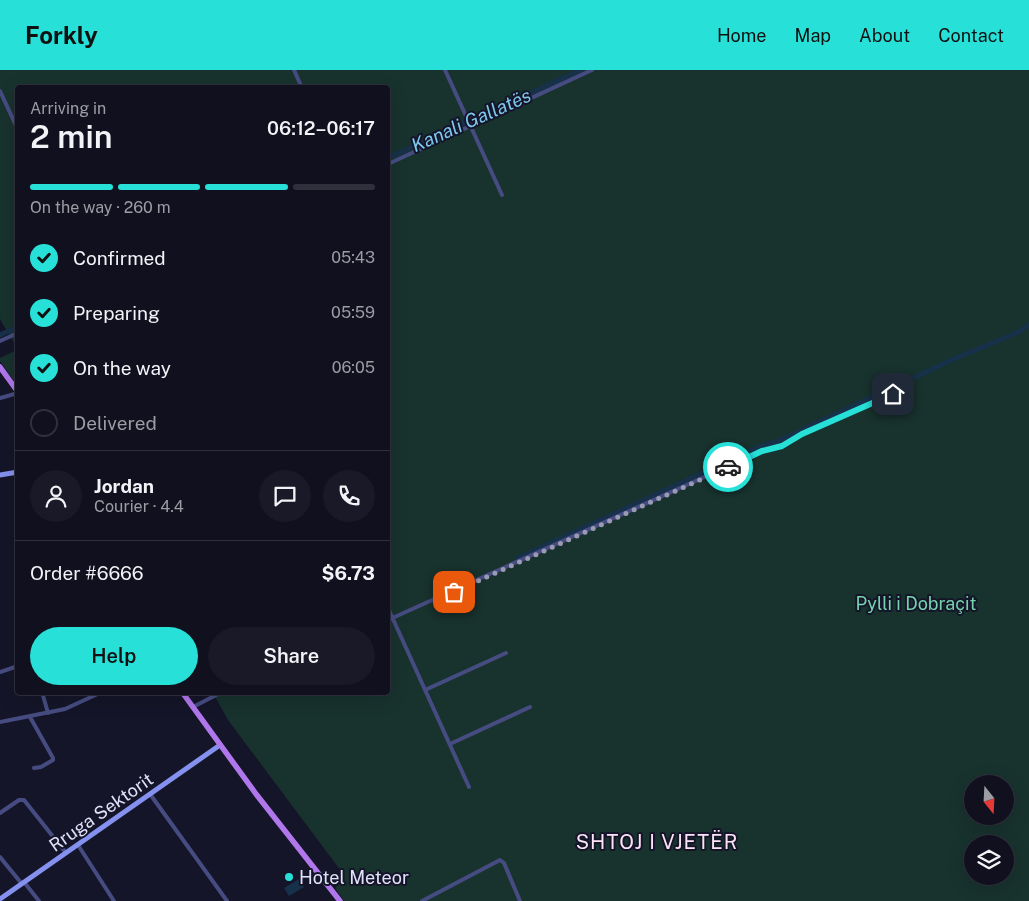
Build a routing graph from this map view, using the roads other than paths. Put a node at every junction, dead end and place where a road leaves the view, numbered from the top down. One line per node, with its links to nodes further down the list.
1 (294, 70): 4 (street)
2 (445, 70): 7 (street)
3 (592, 70): 7 (street)
4 (301, 85)
5 (0, 91): 6 (street)
6 (15, 124)
7 (469, 126): 8 (street); 9 (street)
8 (390, 163)
9 (502, 195)
10 (15, 334): 11 (street)
11 (0, 341)
12 (0, 367): 13 (main road)
13 (15, 388)
14 (15, 393): 16 (street)
15 (893, 394): 19 (street)
16 (0, 398)
17 (15, 472): 18 (street)
18 (0, 475)
19 (390, 620): 23 (street)
20 (506, 653): 23 (street)
21 (15, 667): 22 (street)
22 (0, 672)
23 (425, 690): 34 (street)
24 (43, 695): 31 (street)
25 (96, 695): 31 (street)
26 (182, 695): 29 (main road)
27 (182, 695): 35 (main road)
28 (216, 695): 29 (street)
29 (192, 707): 35 (main road)
30 (530, 707): 34 (street)
31 (48, 713): 32 (street)
32 (30, 717): 33 (street); 36 (street)
33 (0, 722)
34 (450, 744): 37 (street)
35 (218, 746): 38 (street, Rruga Sektorit); 48 (main road)
36 (34, 768)
37 (469, 787)
38 (150, 794): 40 (street, Rruga Sektorit); 47 (street)
39 (0, 813): 41 (street)
40 (78, 844): 41 (street, Rruga Sektorit); 46 (street)
41 (66, 853): 43 (street, Rruga Sektorit)
42 (0, 857): 43 (street)
43 (23, 883): 44 (street, Rruga Sektorit); 45 (street)
44 (0, 899)
45 (39, 901)
46 (114, 901)
47 (227, 901)
48 (340, 901)
49 (422, 901): 50 (street)
50 (520, 901)

